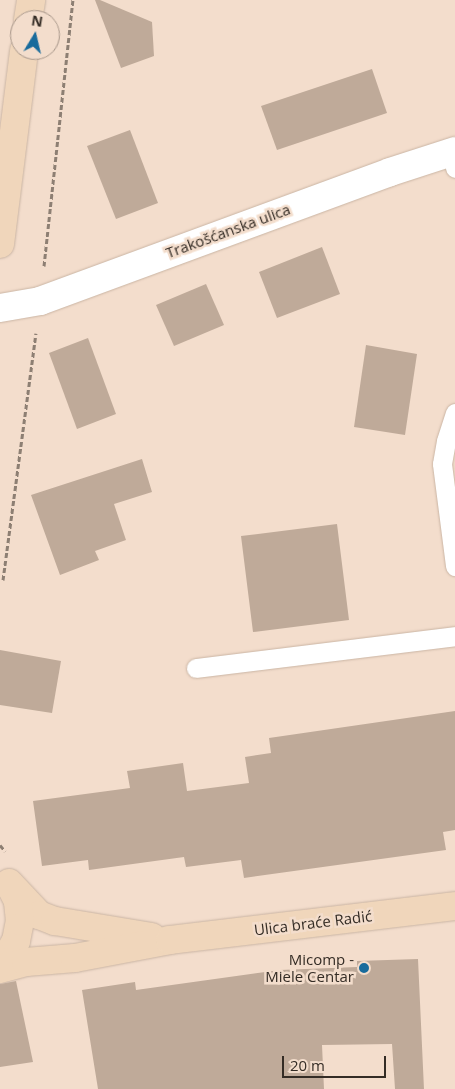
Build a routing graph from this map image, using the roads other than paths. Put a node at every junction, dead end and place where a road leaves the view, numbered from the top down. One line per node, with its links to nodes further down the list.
1 (23, 60): 3 (main road)
2 (454, 157): 4 (street, Trakošćanska ulica)
3 (0, 244)
4 (0, 308)
5 (455, 413): 6 (lane)
6 (455, 566)
7 (455, 636): 8 (lane)
8 (196, 668)
9 (5, 878): 11 (main road, Ulica braće Radić); 12 (main road)
10 (455, 906): 11 (main road, Ulica braće Radić)
11 (170, 940): 13 (main road, Ulica braće Radić)
12 (0, 963)
13 (0, 969)

